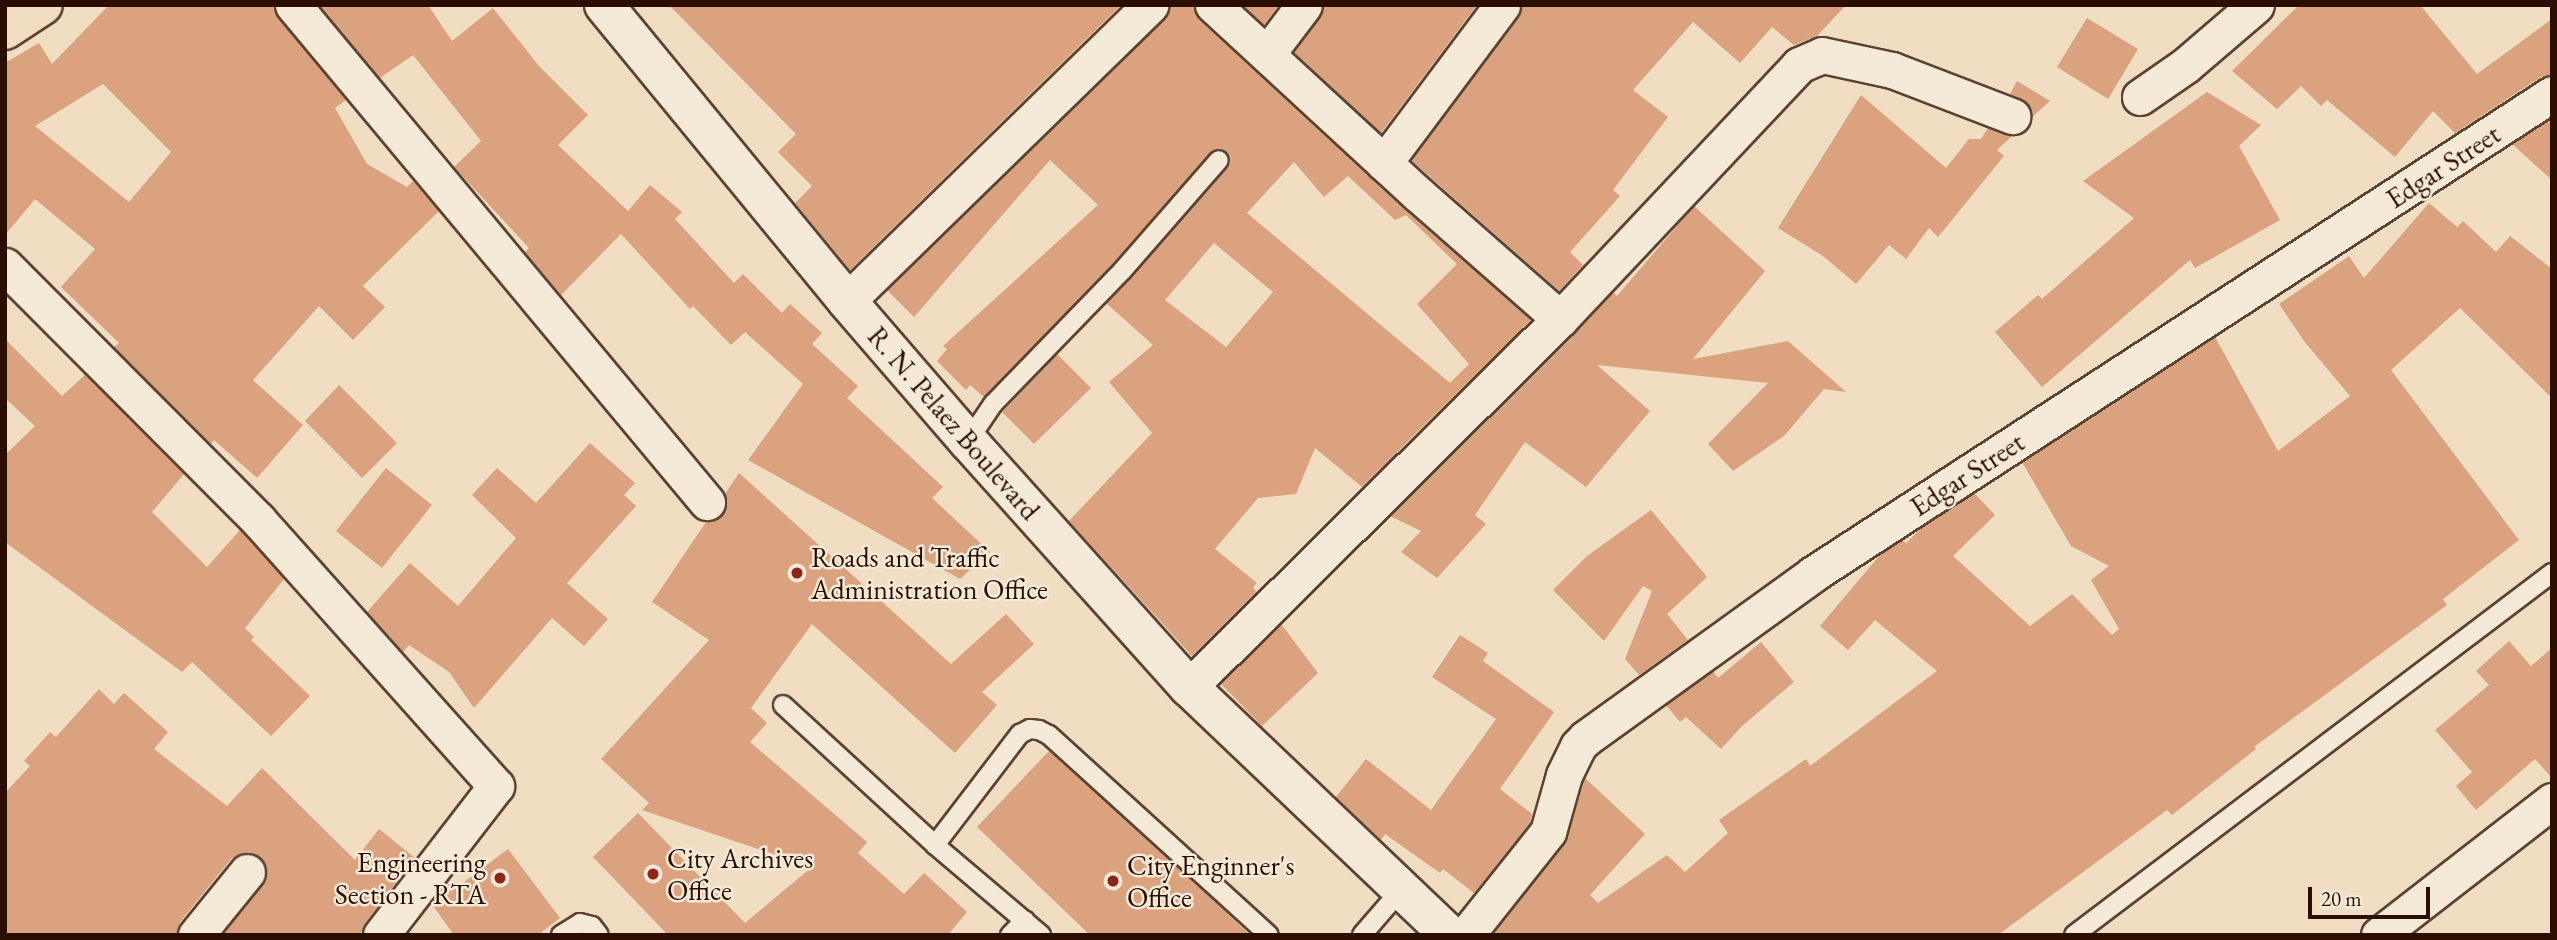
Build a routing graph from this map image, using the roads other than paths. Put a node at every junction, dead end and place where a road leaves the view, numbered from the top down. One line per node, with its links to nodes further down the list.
1 (43, 5): 9 (main road)
2 (293, 5): 20 (street)
3 (604, 5): 17 (street, R. N. Pelaez Boulevard)
4 (1150, 5): 17 (street)
5 (1213, 5): 10 (street)
6 (1304, 5): 10 (street)
7 (1502, 5): 15 (street)
8 (2256, 5): 12 (street)
9 (5, 30)
10 (1268, 54): 15 (street)
11 (2552, 94): 38 (street, Edgar Street)
12 (2140, 97)
13 (2012, 116): 18 (street)
14 (1219, 160): 19 (lane)
15 (1384, 163): 18 (street)
16 (5, 267): 30 (street)
17 (847, 301): 19 (street, R. N. Pelaez Boulevard)
18 (1560, 319): 22 (street)
19 (968, 441): 22 (street, R. N. Pelaez Boulevard)
20 (707, 502)
21 (2552, 573): 39 (lane)
22 (1189, 687): 27 (street, R. N. Pelaez Boulevard)
23 (783, 705): 25 (lane)
24 (2552, 801): 40 (street)
25 (935, 845): 28 (lane); 35 (lane)
26 (247, 872): 29 (street)
27 (1401, 891): 36 (lane); 37 (street, R. N. Pelaez Boulevard)
28 (1024, 920): 33 (lane); 34 (lane)
29 (196, 935)
30 (381, 935)
31 (561, 935): 32 (lane)
32 (599, 935)
33 (1010, 935)
34 (1041, 935)
35 (1269, 935)
36 (1362, 935)
37 (1449, 935)
38 (1466, 935)
39 (2074, 935)
40 (2379, 935)

